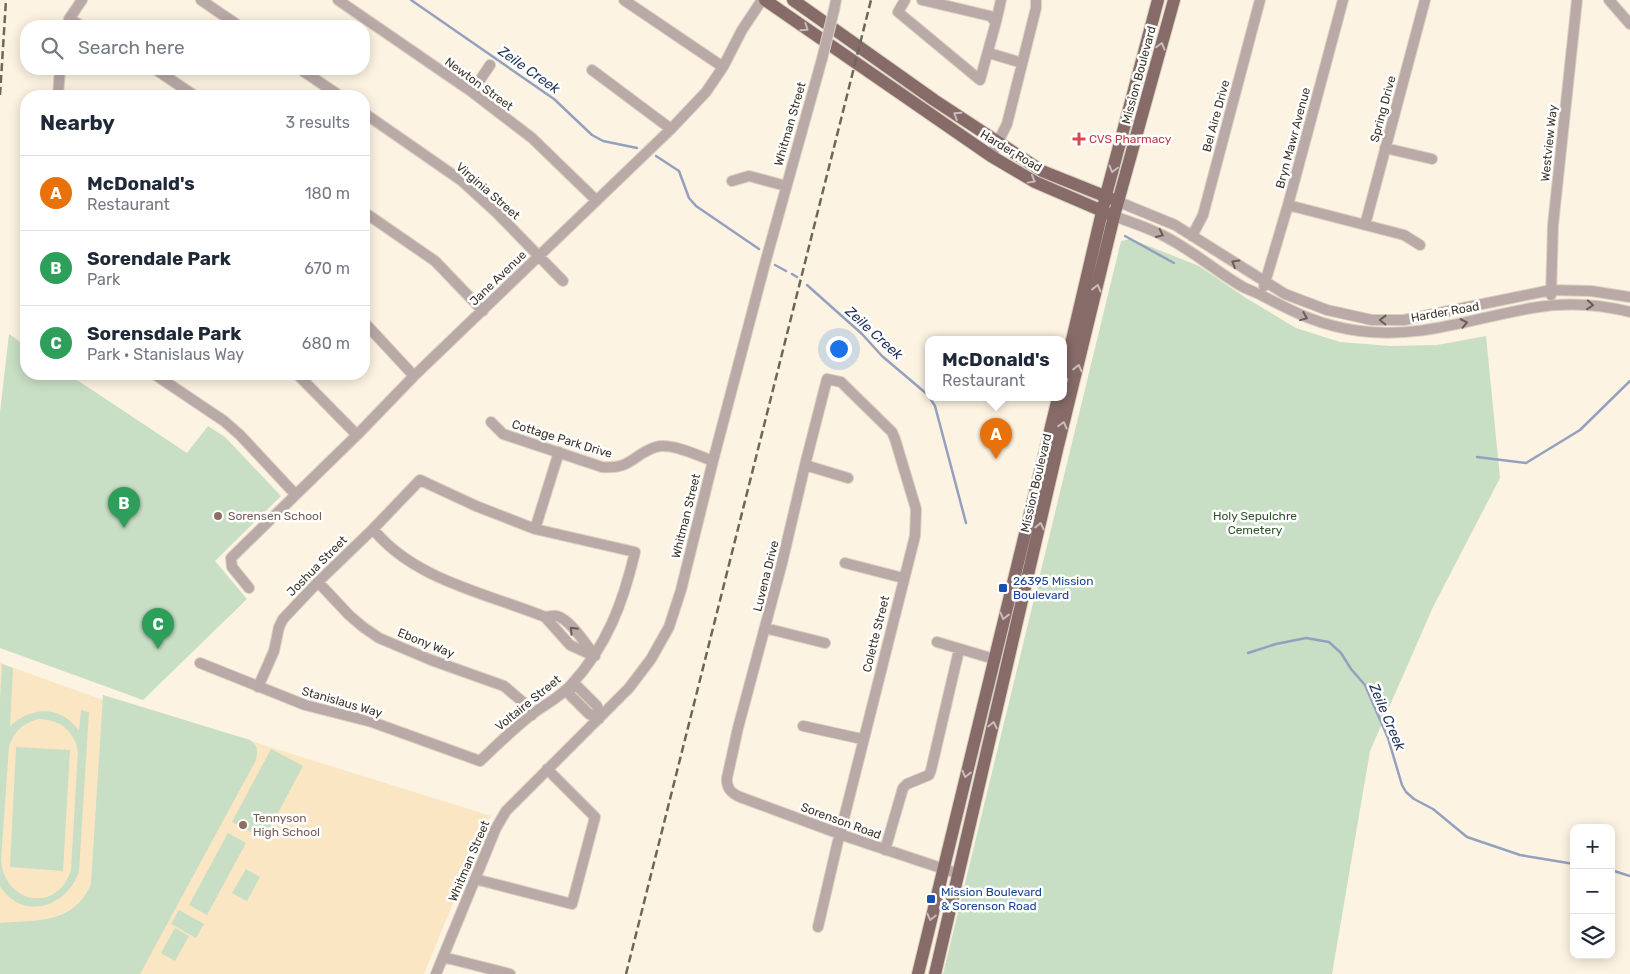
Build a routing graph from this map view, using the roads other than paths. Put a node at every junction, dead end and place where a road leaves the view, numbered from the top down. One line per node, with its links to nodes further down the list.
1 (82, 0): 19 (street)
2 (201, 0): 20 (street)
3 (338, 0): 21 (street, Newton Street)
4 (624, 0): 28 (street)
5 (764, 0): 28 (street, Jane Avenue); 41 (main road, Harder Road, one-way to 41)
6 (793, 0): 39 (main road, Harder Road, one-way to 6)
7 (905, 0): 25 (street)
8 (922, 0): 23 (street)
9 (1000, 0): 23 (street)
10 (1036, 0): 26 (street)
11 (1158, 0): 45 (main road, Mission Boulevard, one-way to 45)
12 (1174, 0): 47 (main road, Mission Boulevard, one-way to 12)
13 (1260, 0): 52 (street, Bel Aire Drive)
14 (1343, 0): 48 (street, Bryn Mawr Avenue)
15 (1425, 0): 40 (street, Spring Drive)
16 (1577, 0): 57 (street, Westview Way)
17 (1609, 0): 24 (street)
18 (835, 5): 44 (street, Whitman Street, bridge)
19 (70, 20)
20 (230, 20)
21 (367, 20)
22 (370, 22): 36 (street, Newton Street)
23 (996, 22): 25 (street)
24 (1630, 24)
25 (988, 53): 26 (street)
26 (1022, 63): 39 (street)
27 (490, 65): 36 (street)
28 (723, 67): 38 (street, Jane Avenue)
29 (592, 70): 38 (street)
30 (60, 75): 33 (street)
31 (164, 75): 34 (street)
32 (309, 75): 35 (street)
33 (58, 90)
34 (186, 90)
35 (331, 90)
36 (472, 92): 46 (street, Newton Street)
37 (370, 117): 54 (street, Virginia Street)
38 (670, 129): 46 (street, Jane Avenue)
39 (998, 142): 41 (street); 45 (main road, Harder Road)
40 (1385, 148): 42 (street); 51 (street, Spring Drive)
41 (991, 156): 49 (main road, Harder Road, one-way to 49)
42 (1432, 159)
43 (732, 181): 44 (street)
44 (786, 186): 74 (street, Whitman Street)
45 (1106, 195): 47 (main road, Harder Road); 49 (main road, Mission Boulevard)
46 (596, 200): 54 (street, Jane Avenue)
47 (1119, 202): 49 (main road, Mission Boulevard); 52 (street, Harder Road)
48 (1288, 204): 51 (street); 56 (street, Bryn Mawr Avenue)
49 (1109, 214): 58 (street, Harder Road, one-way to 58); 64 (main road, Mission Boulevard); 77 (main road, Mission Boulevard, one-way to 49)
50 (370, 216): 61 (street)
51 (1366, 225): 53 (street)
52 (1192, 236): 56 (street, Harder Road, one-way to 52)
53 (1420, 245)
54 (540, 256): 55 (street, Virginia Street); 61 (street, Jane Avenue)
55 (563, 281)
56 (1266, 282): 57 (street, Harder Road, one-way to 56); 58 (street)
57 (1551, 290): 59 (street, Harder Road); 60 (street)
58 (1260, 295): 60 (street, Harder Road, one-way to 60)
59 (1630, 297)
60 (1550, 306): 62 (street, Harder Road, one-way to 62)
61 (483, 311): 65 (street, Jane Avenue)
62 (1630, 312)
63 (370, 328): 65 (street)
64 (1067, 363)
65 (414, 376): 71 (street, Jane Avenue)
66 (827, 379): 75 (street, Luvena Drive); 82 (street, Colette Street)
67 (163, 380): 78 (street)
68 (304, 380): 71 (street)
69 (1057, 401): 72 (main road, Mission Boulevard)
70 (491, 422): 73 (street, Cottage Park Drive)
71 (357, 435): 78 (street, Jane Avenue)
72 (1047, 441): 77 (main road); 90 (main road, Mission Boulevard, one-way to 90)
73 (559, 452): 74 (street, Cottage Park Drive); 79 (street)
74 (713, 461): 95 (street, Whitman Street)
75 (805, 464): 76 (street); 85 (street, Luvena Drive)
76 (848, 478)
77 (1048, 492): 104 (main road, Mission Boulevard, one-way to 77)
78 (295, 494): 84 (street, Jane Avenue)
79 (535, 529): 80 (street, Joshua Street); 89 (street, Voltaire Street)
80 (372, 530): 83 (street, Joshua Street); 89 (street)
81 (845, 563): 82 (street)
82 (903, 578): 97 (street, Colette Street)
83 (318, 582): 93 (street, Joshua Street); 94 (street, Ebony Way)
84 (249, 588)
85 (765, 628): 87 (street); 100 (street, Luvena Drive)
86 (937, 642): 88 (street)
87 (825, 643)
88 (959, 650): 90 (street); 102 (street)
89 (594, 656): 92 (street, Voltaire Street)
90 (994, 659): 103 (main road, Mission Boulevard, one-way to 103)
91 (200, 664): 93 (street, Stanislaus Way)
92 (570, 686): 94 (street, Voltaire Street); 95 (street)
93 (258, 687): 98 (street, Stanislaus Way)
94 (532, 715): 98 (street, Voltaire Street)
95 (599, 719): 99 (street, Whitman Street)
96 (803, 726): 97 (street)
97 (862, 739): 101 (street, Colette Street)
98 (480, 761)
99 (547, 770): 105 (street, Whitman Street); 105 (street)
100 (727, 778): 101 (street, Sorenson Road)
101 (840, 834): 102 (street, Sorenson Road); 106 (street, Colette Street)
102 (885, 850): 103 (street, Sorenson Road)
103 (942, 870): 104 (street, Sorenson Road); 110 (main road, Mission Boulevard, one-way to 110)
104 (958, 874): 111 (main road, Mission Boulevard)
105 (475, 879): 107 (street, Whitman Street)
106 (818, 927)
107 (443, 957): 108 (street, Whitman Street); 109 (street)
108 (436, 974)
109 (510, 974)
110 (918, 974)
111 (935, 974)

